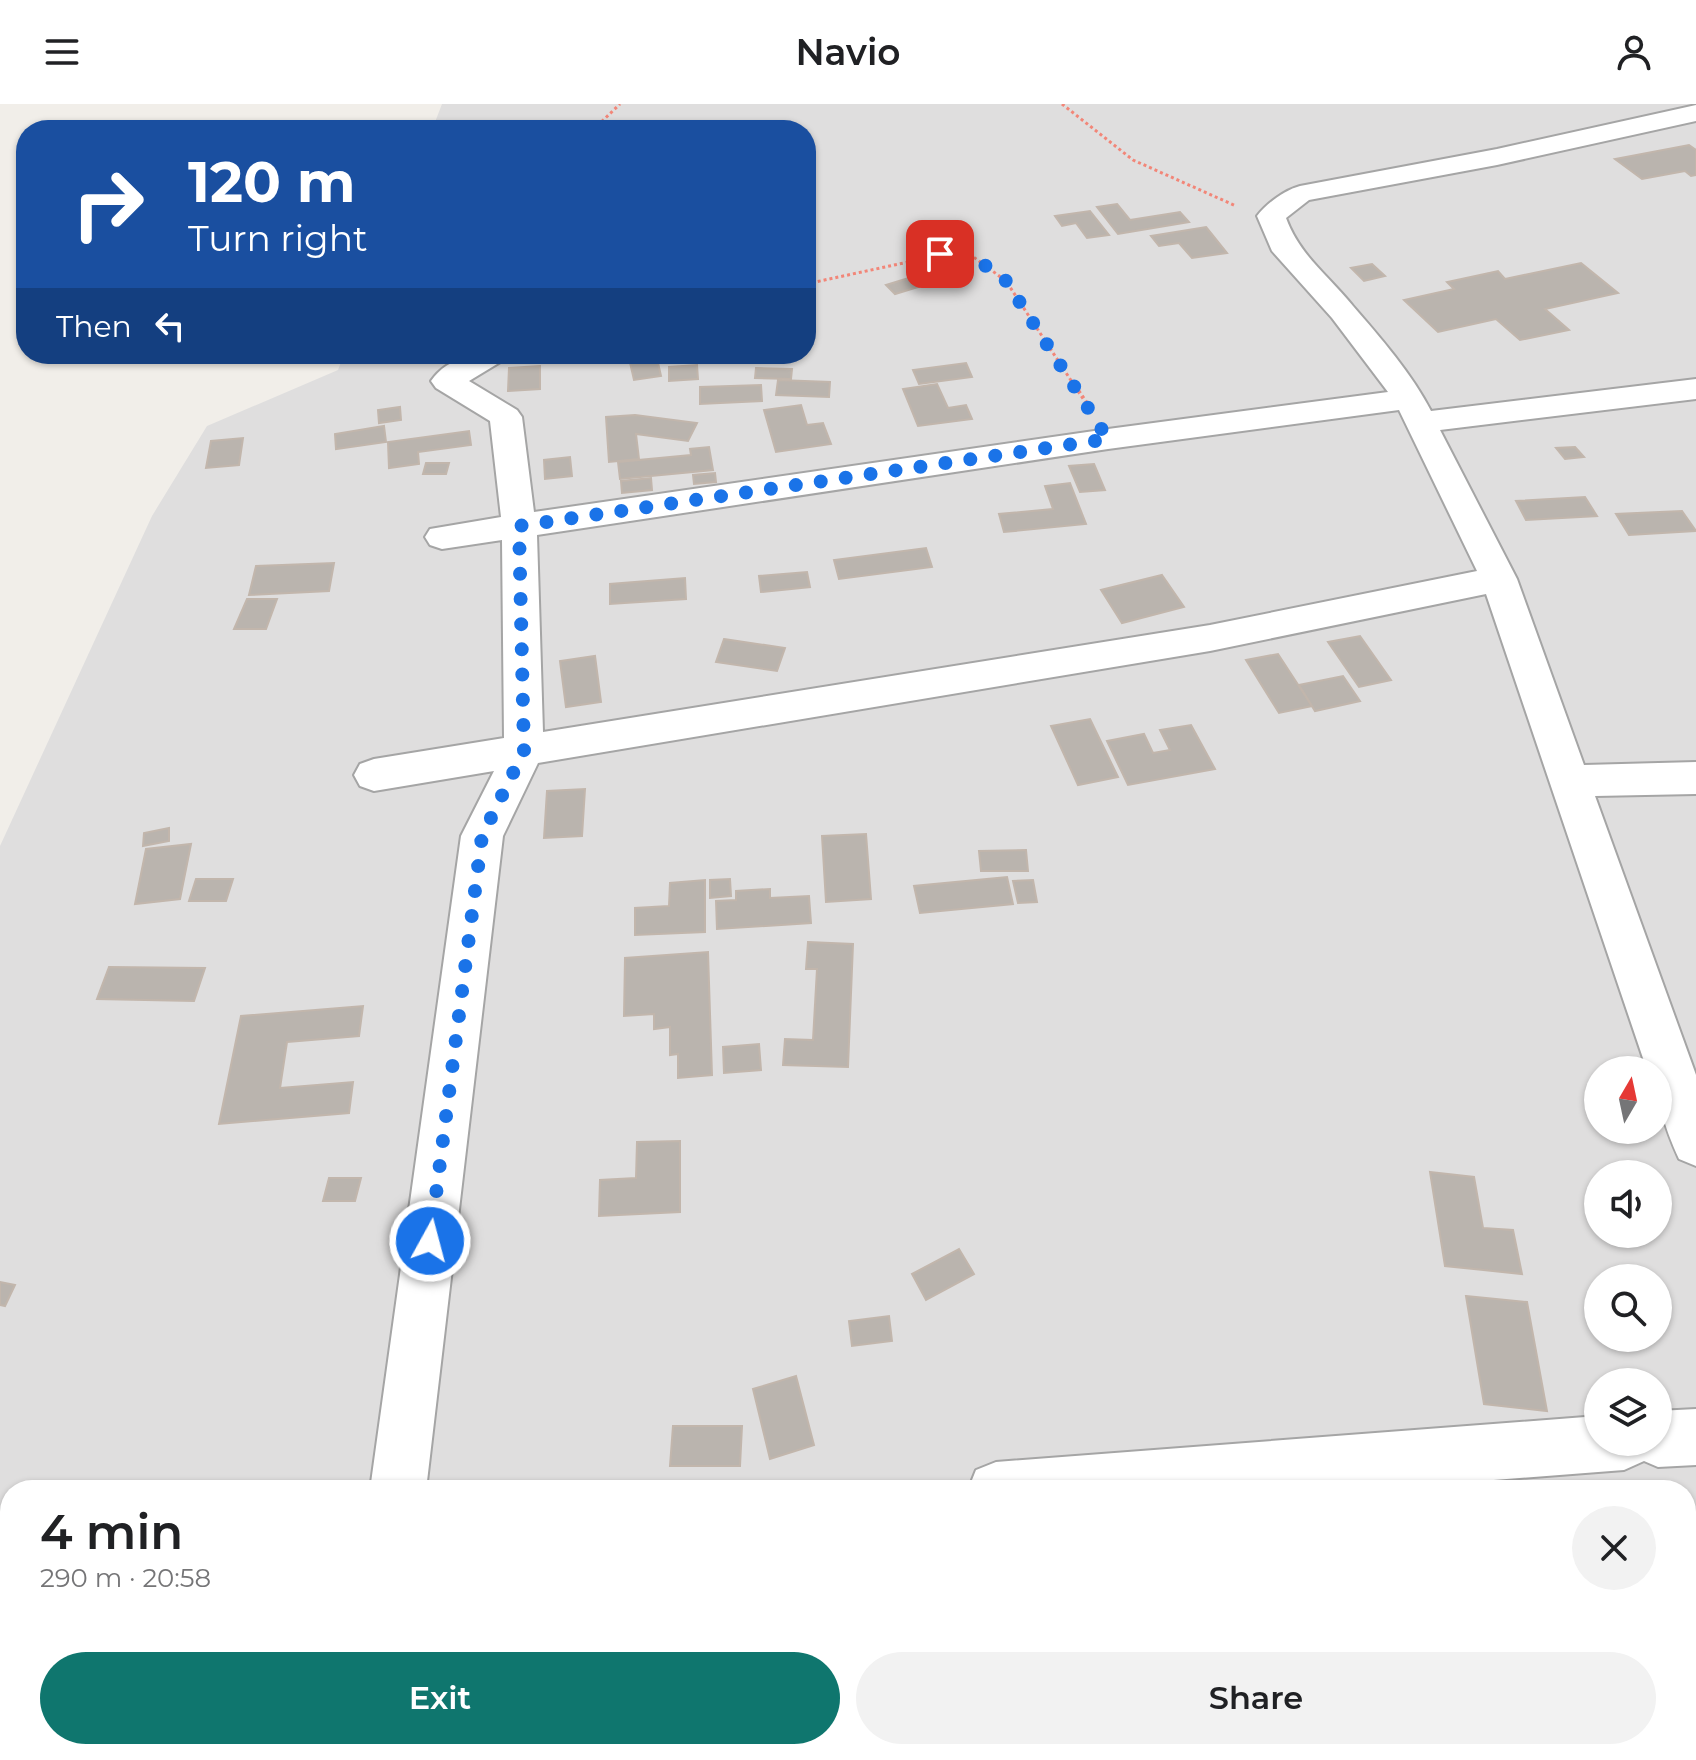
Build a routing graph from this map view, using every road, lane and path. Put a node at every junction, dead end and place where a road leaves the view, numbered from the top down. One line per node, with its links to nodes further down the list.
1 (620, 104): 4 (path)
2 (1062, 104): 5 (path)
3 (1696, 113): 5 (street)
4 (603, 120)
5 (1271, 216): 9 (street)
6 (816, 282): 10 (path)
7 (475, 364): 11 (street)
8 (1696, 389): 9 (street)
9 (1415, 410): 10 (street); 13 (street)
10 (1108, 439): 11 (street)
11 (519, 526): 12 (street); 14 (street)
12 (442, 537)
13 (1499, 579): 14 (street); 17 (street)
14 (524, 751): 15 (street); 22 (street)
15 (374, 775)
16 (1696, 778): 17 (street)
17 (1571, 781): 18 (street)
18 (1696, 1143)
19 (1696, 1437): 20 (street)
20 (1672, 1438)
21 (1584, 1445): 23 (street)
22 (399, 1480)
23 (1127, 1480)

